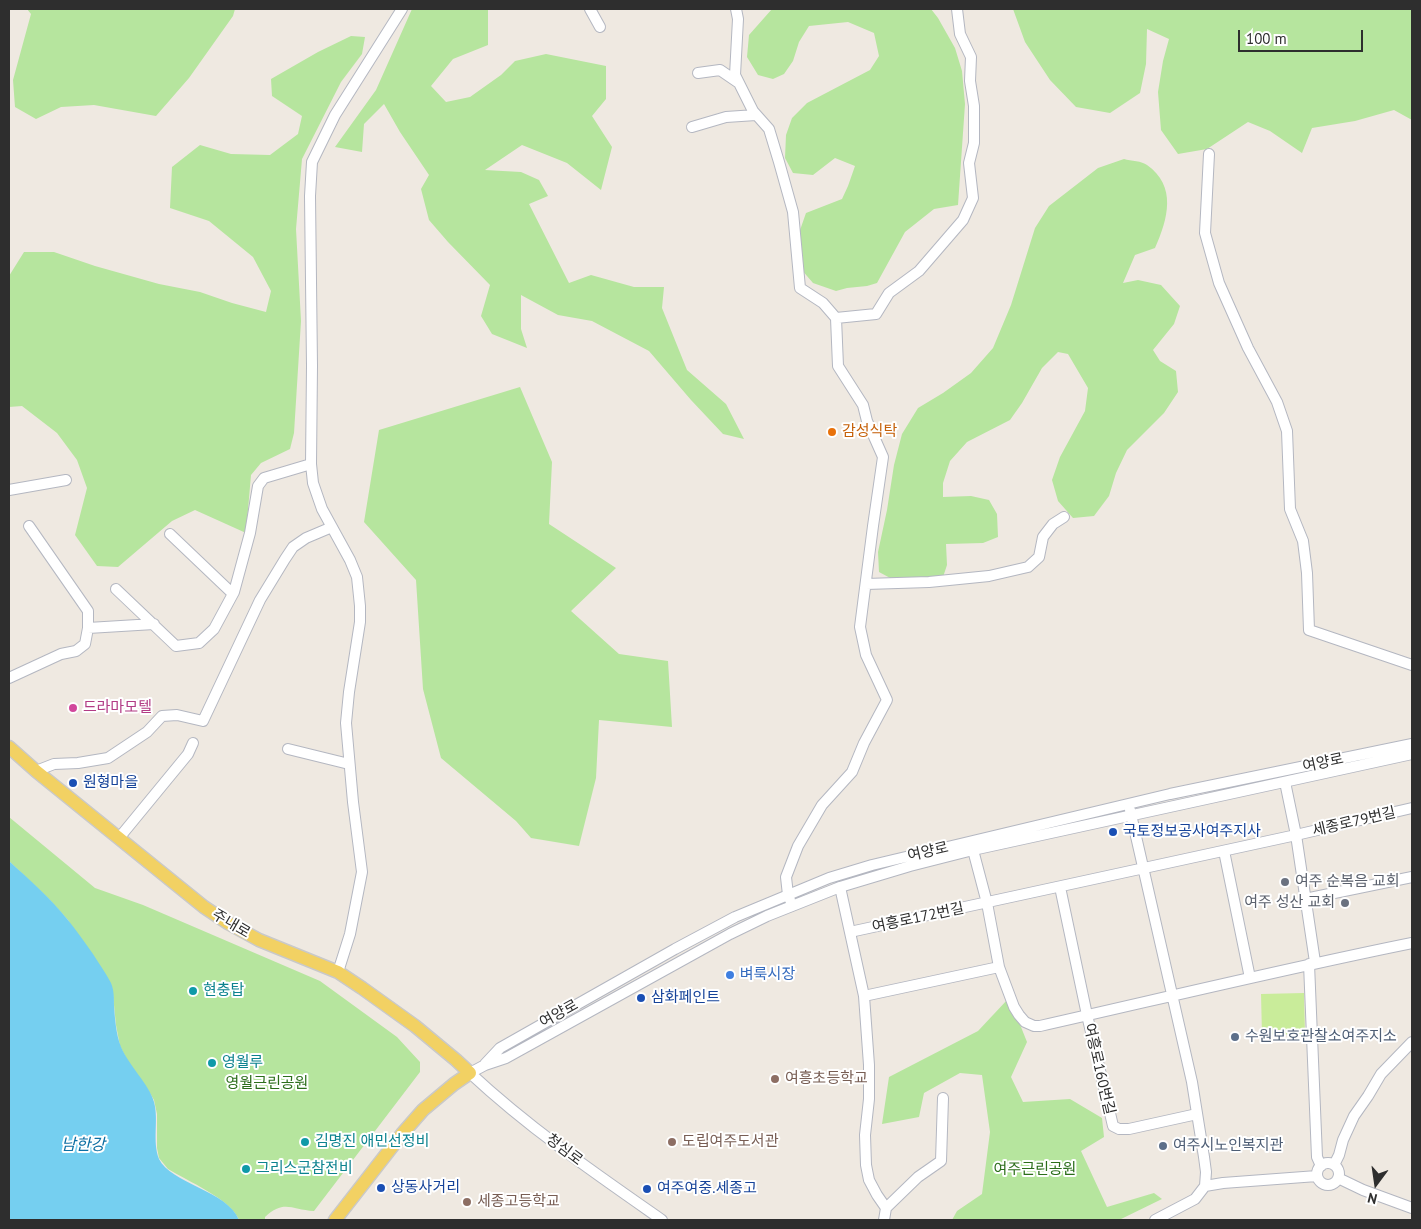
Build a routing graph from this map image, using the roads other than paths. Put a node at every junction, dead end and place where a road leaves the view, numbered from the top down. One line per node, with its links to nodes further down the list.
1 (402, 9): 12 (street)
2 (590, 9): 5 (street)
3 (736, 9): 7 (street)
4 (956, 9): 11 (street)
5 (600, 27)
6 (698, 73): 7 (street)
7 (740, 84): 8 (street)
8 (756, 115): 9 (street); 11 (street)
9 (692, 126)
10 (1209, 154): 24 (street)
11 (836, 318): 19 (street)
12 (311, 464): 17 (street); 21 (street)
13 (66, 480): 14 (street)
14 (9, 490)
15 (1064, 517): 19 (street)
16 (29, 526): 23 (street)
17 (332, 527): 30 (street); 31 (street)
18 (170, 534): 21 (street)
19 (866, 584): 44 (street)
20 (116, 589): 22 (street)
21 (233, 594): 22 (street)
22 (154, 624): 23 (street)
23 (88, 628): 25 (street)
24 (1412, 665)
25 (9, 678)
26 (193, 743): 37 (street)
27 (9, 747): 31 (main road, 주내로)
28 (288, 749): 30 (street)
29 (1412, 752): 32 (street, 여양로); 33 (street, 여양로)
30 (350, 764): 52 (street)
31 (36, 771): 37 (main road, 주내로)
32 (1285, 782): 35 (street, 여양로); 36 (street)
33 (1128, 804): 35 (street); 44 (street, 여양로)
34 (1412, 808): 36 (street, 세종로79번길)
35 (1131, 815): 38 (street, 여양로); 40 (street)
36 (1296, 835): 39 (street); 45 (street)
37 (118, 838): 52 (main road, 주내로)
38 (973, 850): 42 (street, 여양로); 46 (street, 여흥로160번길)
39 (1224, 851): 40 (street); 53 (street)
40 (1144, 869): 43 (street); 55 (street)
41 (1412, 877): 45 (street)
42 (840, 887): 47 (street, 여양로); 48 (street)
43 (1060, 887): 46 (street); 56 (street, 여흥로160번길)
44 (788, 895): 47 (street); 58 (street, 여양로)
45 (1305, 899): 50 (street)
46 (987, 903): 48 (street, 여흥로172번길); 51 (street, 여흥로160번길)
47 (792, 905): 58 (street, 여양로)
48 (850, 932): 54 (street)
49 (1412, 943): 50 (street, 여흥로160번길)
50 (1312, 963): 53 (street, 여흥로160번길); 63 (street)
51 (999, 967): 54 (street); 56 (street, 여흥로160번길)
52 (338, 972): 59 (main road, 주내로)
53 (1250, 978): 55 (street, 여흥로160번길)
54 (864, 996): 66 (street)
55 (1172, 996): 56 (street, 여흥로160번길); 61 (street)
56 (1087, 1015): 61 (street, 여흥로160번길)
57 (1412, 1042): 62 (street)
58 (485, 1065): 59 (street, 여양로)
59 (470, 1073): 68 (main road, 여양로); 69 (street, 청심로)
60 (942, 1098): 66 (street)
61 (1197, 1114): 65 (street)
62 (1334, 1166): 63 (street); 64 (street)
63 (1319, 1171): 64 (street); 65 (street)
64 (1338, 1178): 67 (street)
65 (1205, 1186): 71 (street)
66 (886, 1208): 70 (street)
67 (1412, 1208)
68 (335, 1220)
69 (662, 1220)
70 (884, 1220)
71 (1155, 1220)

